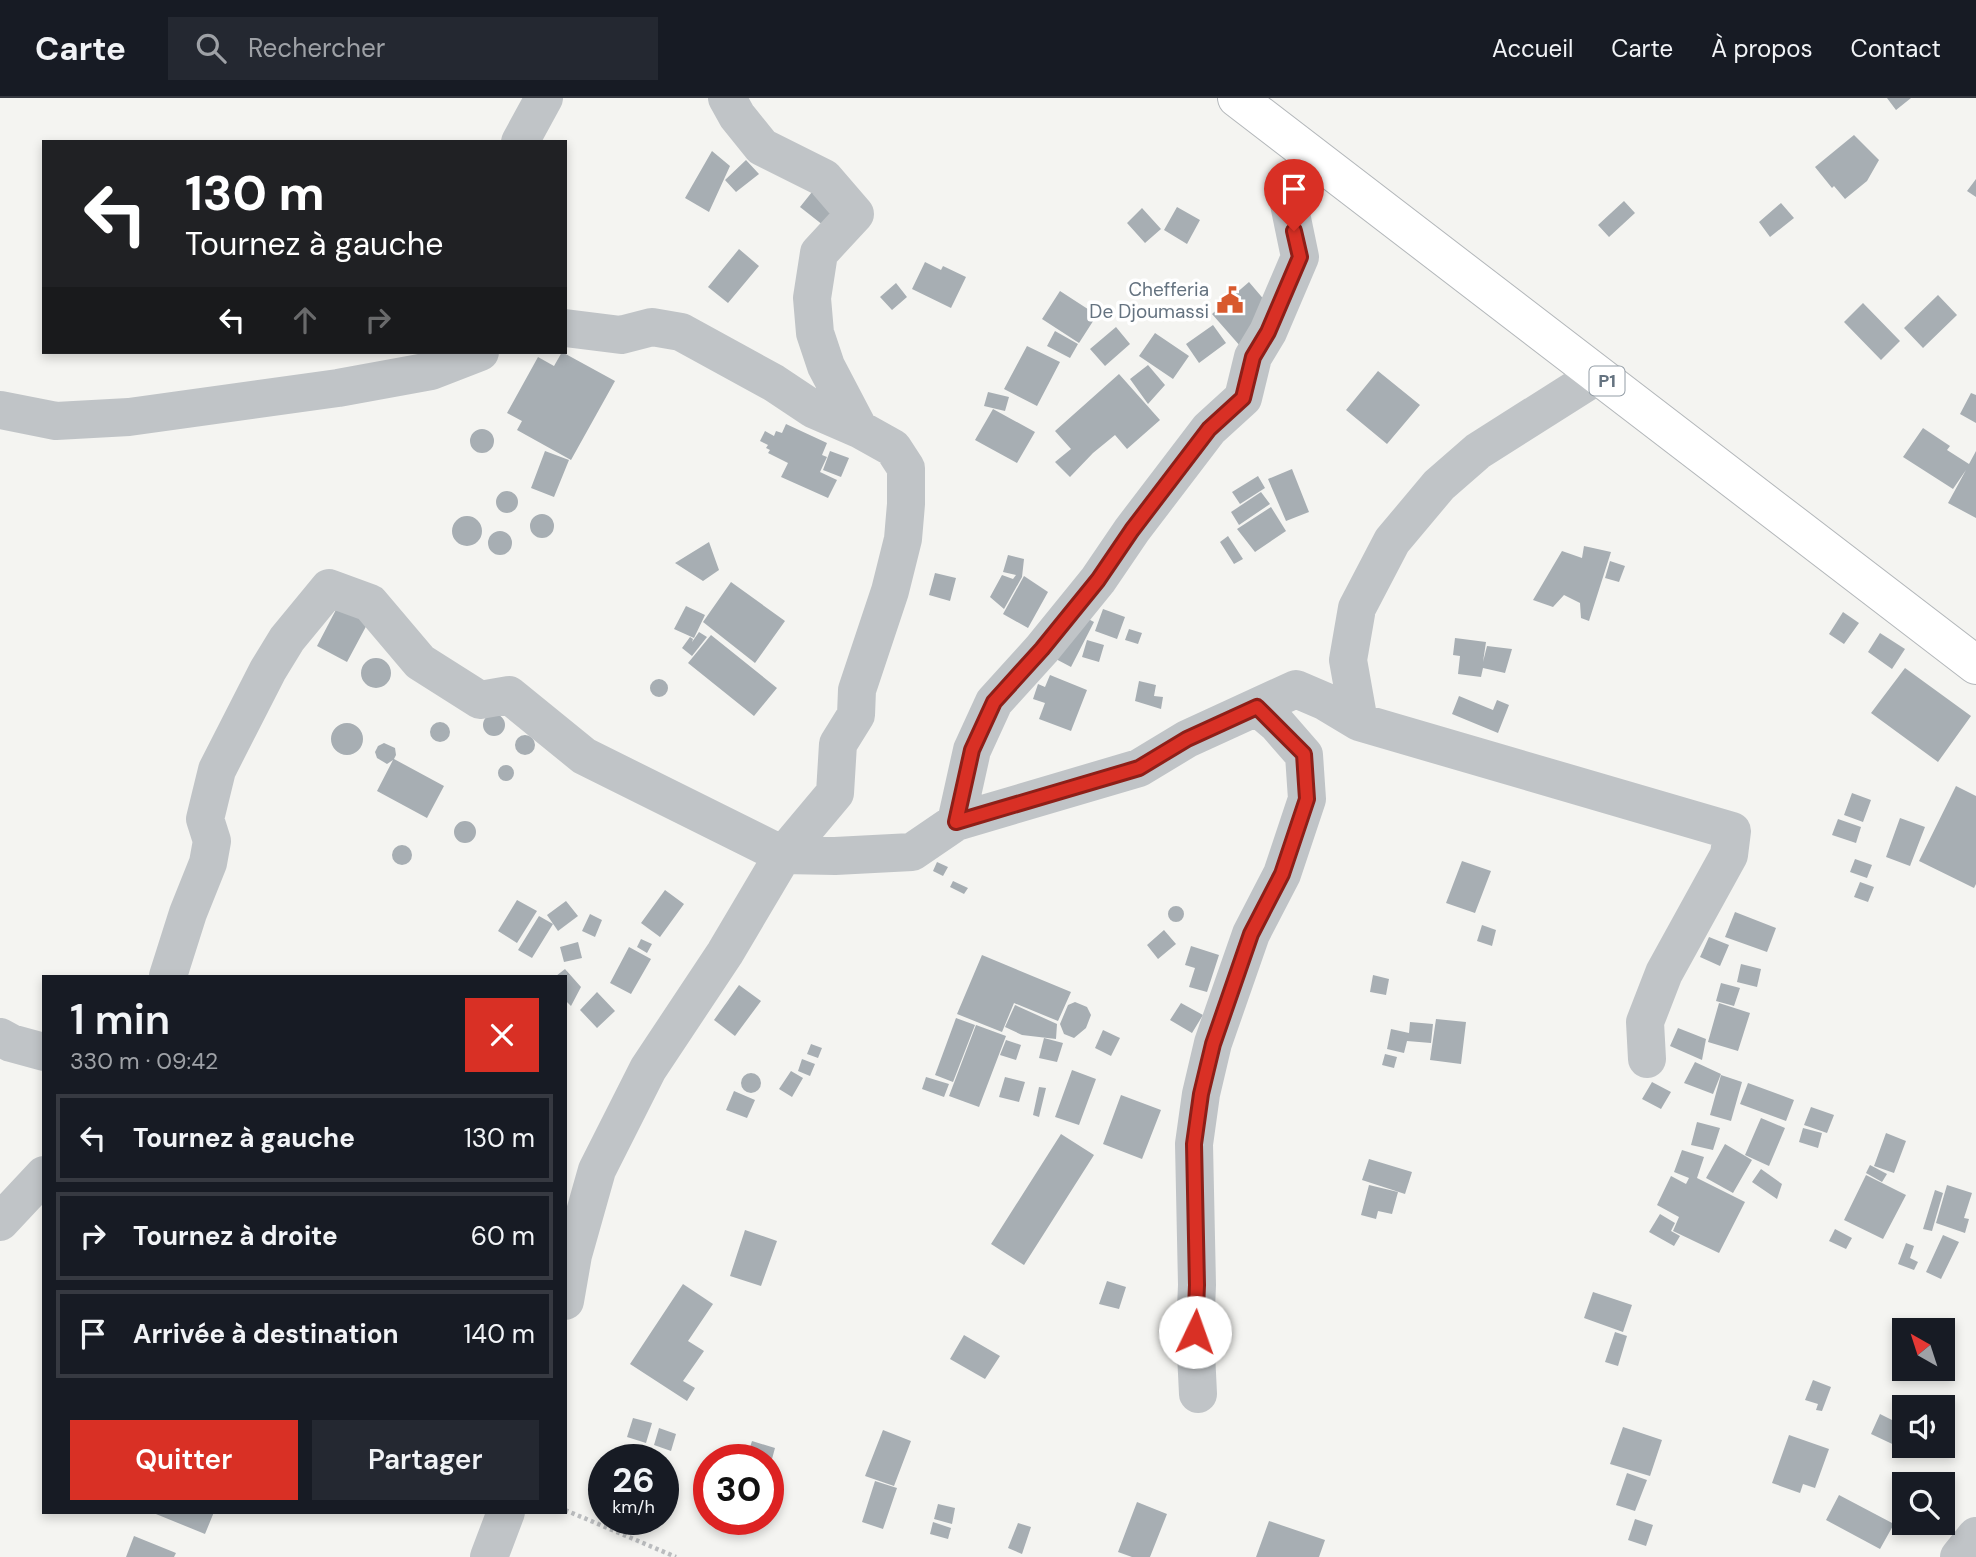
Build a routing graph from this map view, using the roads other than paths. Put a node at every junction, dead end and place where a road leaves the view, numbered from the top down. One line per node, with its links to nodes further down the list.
1 (544, 98): 4 (street)
2 (727, 98): 11 (street)
3 (1237, 98): 9 (main road, P1)
4 (521, 140)
5 (1289, 204): 15 (street)
6 (567, 328): 11 (street)
7 (470, 354): 8 (street)
8 (436, 361): 10 (street)
9 (1598, 375): 12 (main road, P1); 14 (street)
10 (0, 410)
11 (859, 429): 16 (street)
12 (1976, 665)
13 (1257, 707): 14 (street); 15 (street); 24 (street)
14 (1359, 722): 20 (street)
15 (956, 822): 16 (street)
16 (783, 855): 17 (street); 23 (street)
17 (168, 975)
18 (0, 1037): 19 (street)
19 (42, 1051)
20 (1647, 1059)
21 (42, 1177): 22 (street)
22 (0, 1223)
23 (567, 1290)
24 (1198, 1394)
25 (505, 1514): 27 (street)
26 (1976, 1536): 28 (street)
27 (489, 1557)
28 (1959, 1557)

